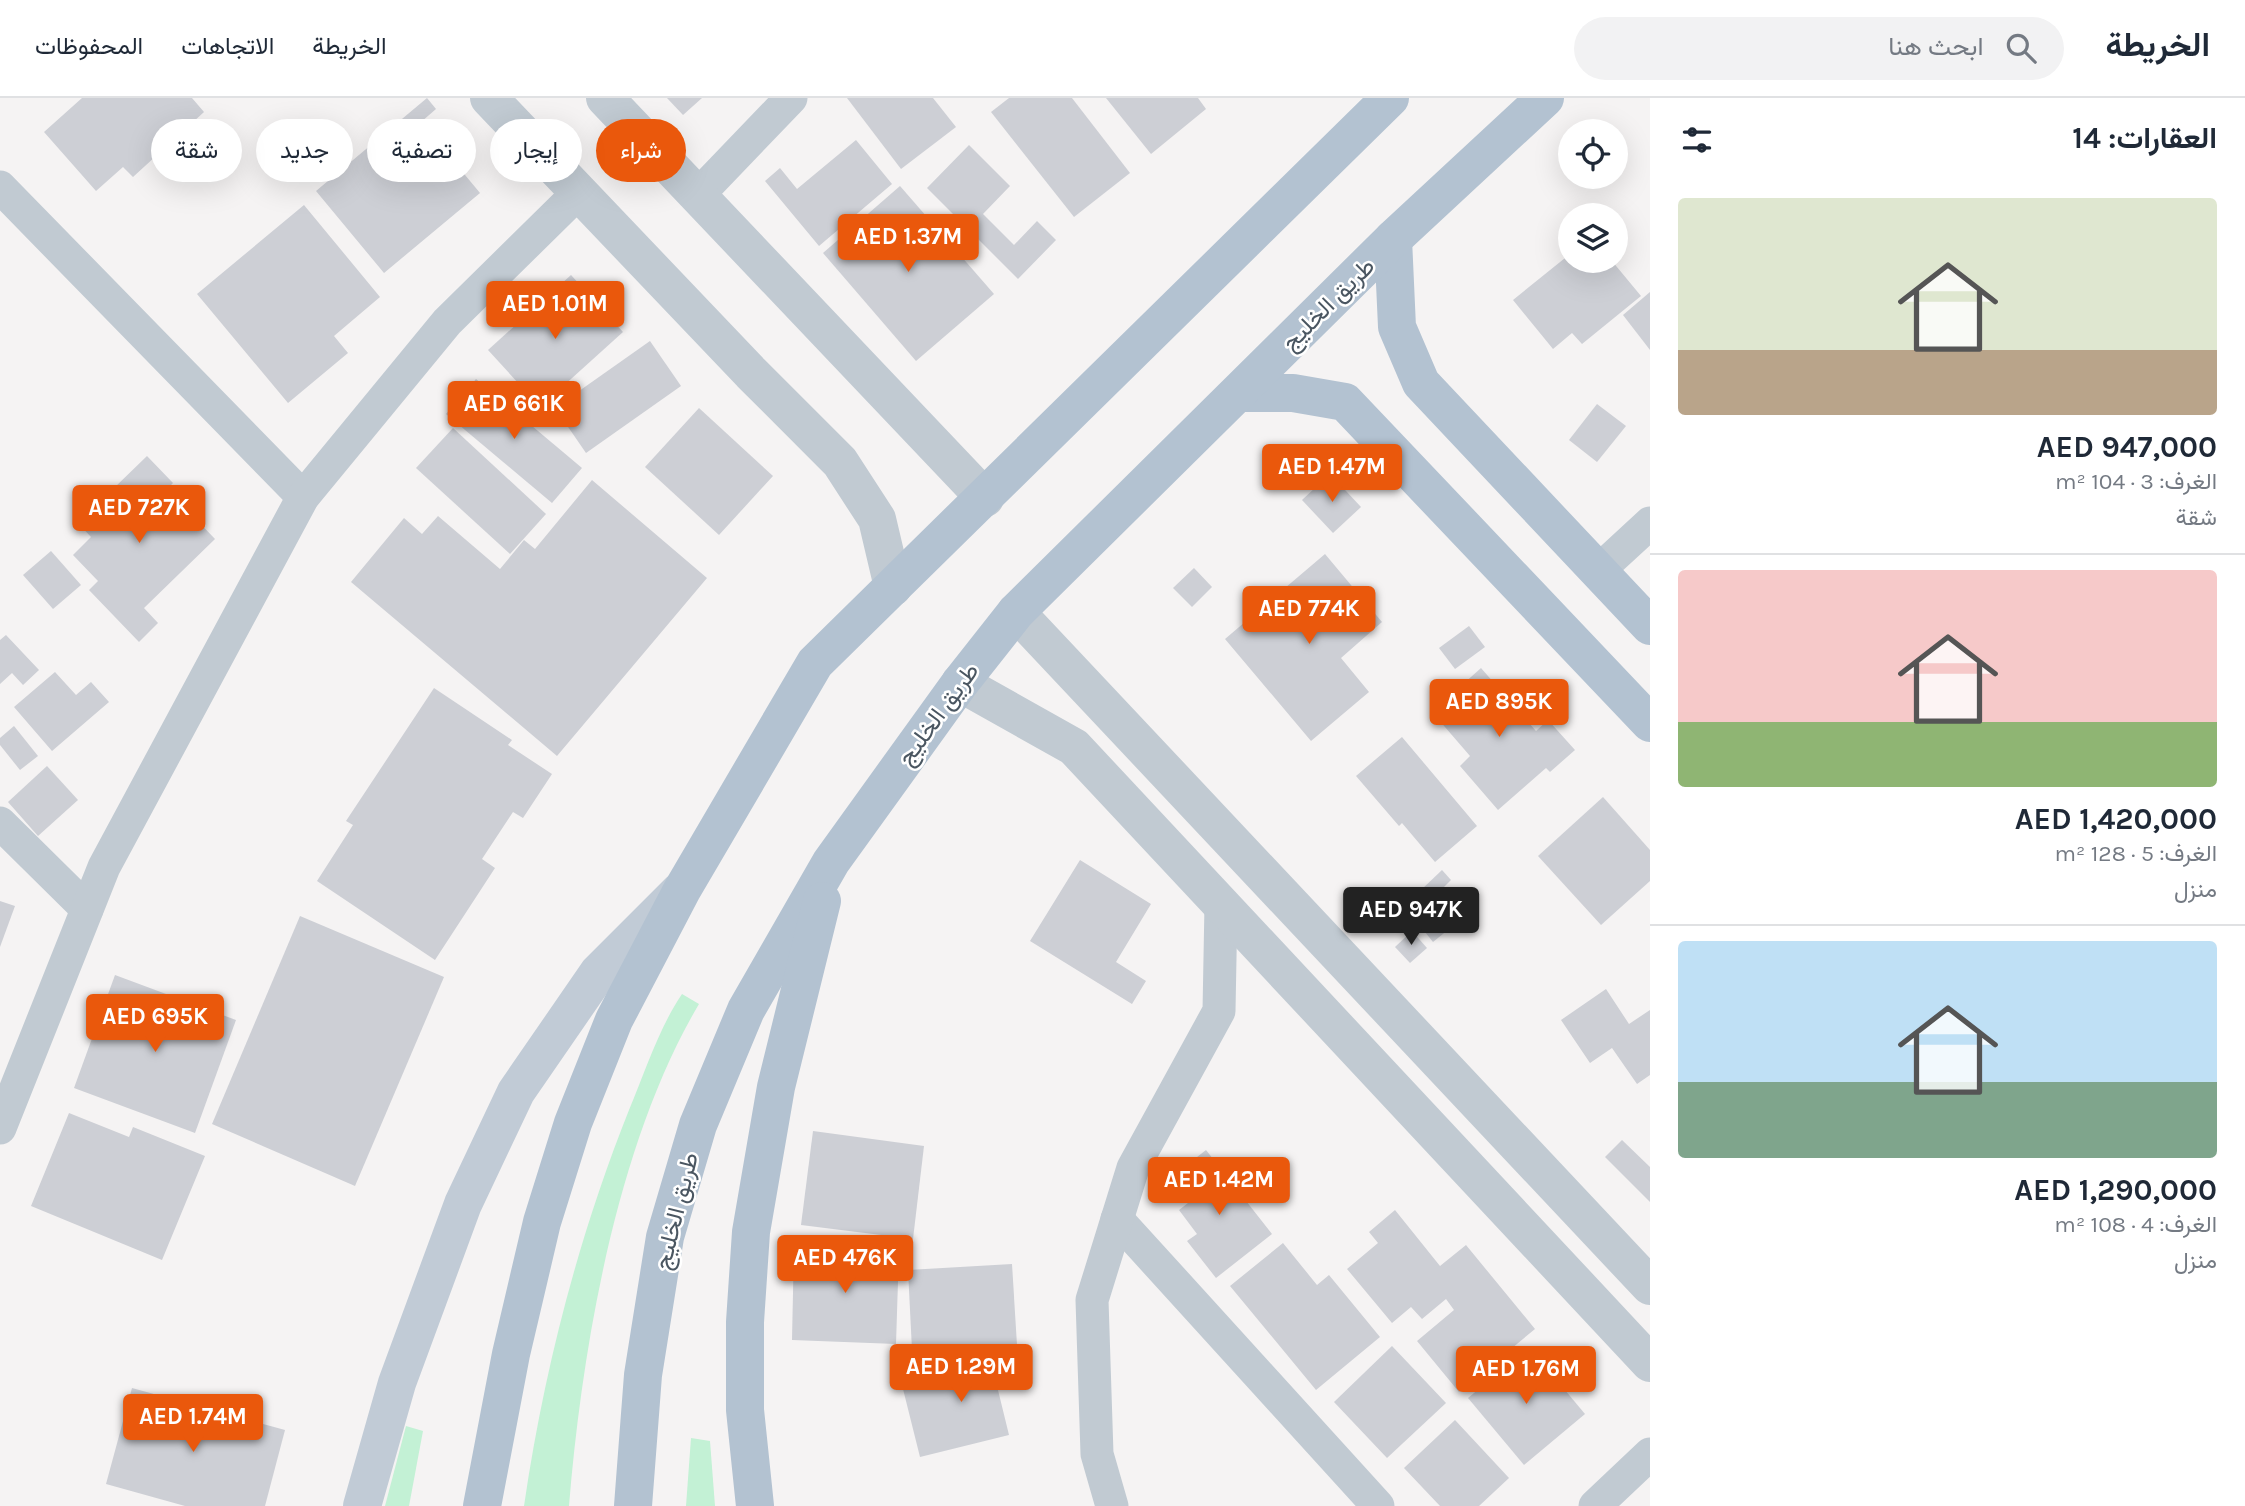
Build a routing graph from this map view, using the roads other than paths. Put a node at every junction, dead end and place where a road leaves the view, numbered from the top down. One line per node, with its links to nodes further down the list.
1 (489, 98): 7 (street)
2 (605, 98): 8 (street)
3 (791, 98): 8 (street)
4 (1390, 98): 12 (main road)
5 (1545, 98): 9 (main road, طريق الخليج)
6 (0, 187): 11 (street)
7 (579, 192): 11 (street); 15 (street)
8 (697, 196): 12 (street)
9 (1392, 239): 10 (main road, طريق الخليج); 14 (main road)
10 (1240, 393): 16 (main road, طريق الخليج); 19 (main road)
11 (303, 497): 24 (street)
12 (985, 498): 15 (main road)
13 (1650, 523): 14 (street)
14 (1598, 571): 17 (main road)
15 (893, 587): 22 (main road)
16 (1016, 612): 18 (main road, طريق الخليج); 27 (street)
17 (1650, 626)
18 (960, 683): 21 (main road, طريق الخليج); 23 (street)
19 (1650, 723)
20 (0, 823): 24 (street)
21 (831, 862): 34 (main road, طريق الخليج); 35 (main road)
22 (682, 890): 30 (main road); 31 (main road)
23 (1221, 904): 26 (street); 28 (street)
24 (87, 909): 25 (street)
25 (0, 1128)
26 (1117, 1219): 36 (street); 37 (street)
27 (1650, 1286)
28 (1650, 1363)
29 (1650, 1454): 38 (street)
30 (490, 1463): 32 (main road); 33 (main road)
31 (362, 1506)
32 (482, 1506)
33 (493, 1506)
34 (633, 1506)
35 (755, 1506)
36 (1112, 1506)
37 (1378, 1506)
38 (1595, 1506)

